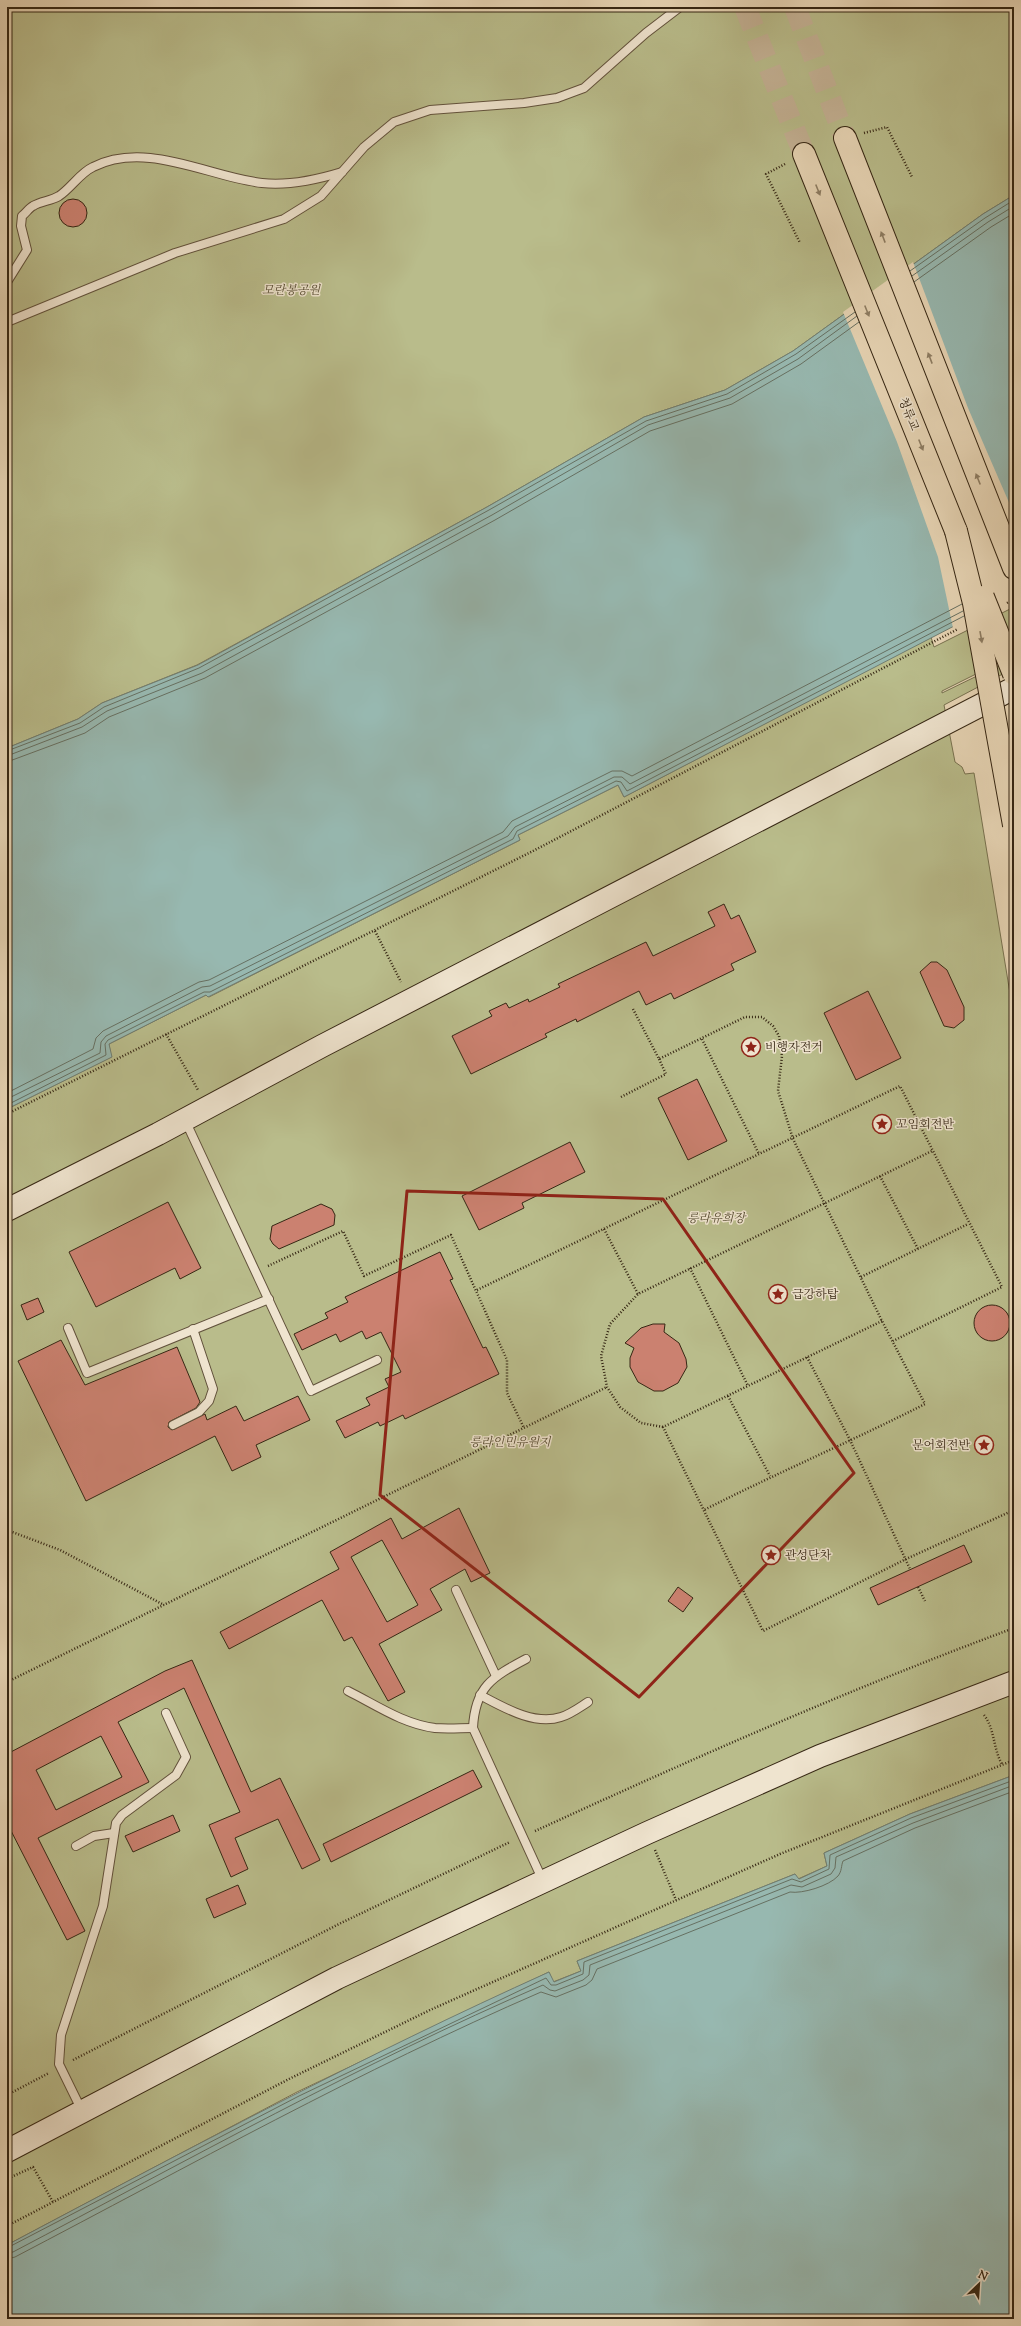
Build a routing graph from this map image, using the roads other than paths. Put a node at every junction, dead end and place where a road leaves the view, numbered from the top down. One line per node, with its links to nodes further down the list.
1 (680, 7): 4 (lane)
2 (845, 138): 7 (main road, one-way to 2)
3 (804, 154): 8 (main road, 청류교, one-way to 8)
4 (343, 171): 5 (lane); 6 (lane)
5 (7, 282)
6 (7, 322)
7 (993, 515): 9 (main road); 10 (main road)
8 (956, 531): 11 (main road, 청류교, bridge); 13 (main road, one-way to 13, bridge)
9 (1014, 550)
10 (1014, 568)
11 (1014, 674)
12 (1014, 688): 14 (street)
13 (1014, 825)
14 (185, 1119): 15 (street); 16 (lane)
15 (7, 1210)
16 (269, 1299): 18 (lane); 19 (lane)
17 (68, 1328): 18 (lane)
18 (194, 1329): 20 (lane)
19 (377, 1360)
20 (173, 1425)
21 (456, 1590): 23 (lane)
22 (526, 1659): 23 (lane)
23 (496, 1676): 26 (lane)
24 (1014, 1682): 32 (street)
25 (348, 1691): 29 (lane)
26 (480, 1695): 27 (lane); 29 (lane)
27 (588, 1702)
28 (166, 1713): 30 (lane)
29 (473, 1728): 32 (lane)
30 (114, 1833): 31 (lane); 33 (lane)
31 (76, 1846)
32 (544, 1882): 33 (street)
33 (82, 2112): 34 (street)
34 (7, 2151)

